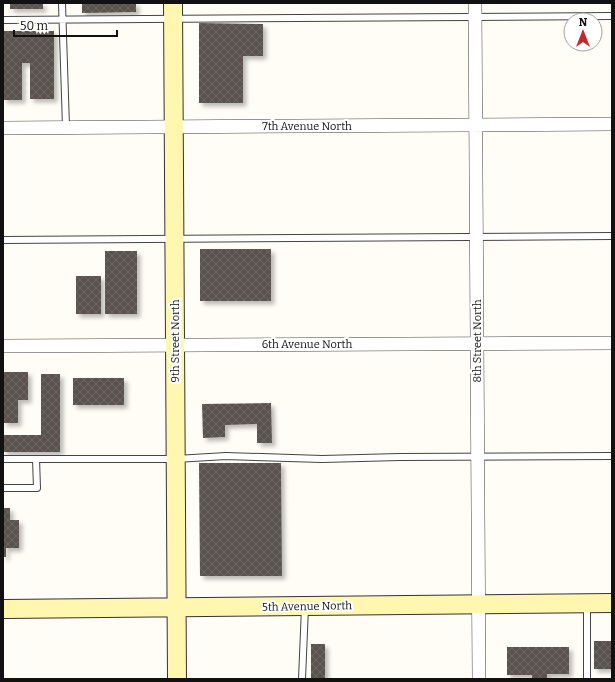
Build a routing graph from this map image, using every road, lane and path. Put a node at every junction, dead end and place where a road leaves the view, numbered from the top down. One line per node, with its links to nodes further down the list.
1 (62, 3): 7 (lane)
2 (475, 3): 5 (street, 8th Street North)
3 (173, 11): 5 (lane); 7 (lane); 11 (street, 9th Street North)
4 (612, 16): 5 (lane)
5 (475, 17): 9 (street, 8th Street North)
6 (3, 20): 7 (lane)
7 (62, 20): 10 (lane)
8 (612, 124): 9 (street, 7th Avenue North)
9 (476, 125): 11 (street, 7th Avenue North); 14 (street, 8th Street North)
10 (66, 127): 11 (street, 7th Avenue North); 12 (street, 7th Avenue North)
11 (174, 127): 15 (street, 9th Street North)
12 (3, 128)
13 (612, 236): 14 (lane)
14 (476, 237): 15 (lane); 18 (street, 8th Street North)
15 (174, 239): 16 (lane); 19 (street, 9th Street North)
16 (3, 240)
17 (612, 343): 18 (street, 6th Avenue North)
18 (477, 344): 19 (street, 6th Avenue North); 22 (street, 8th Street North)
19 (175, 345): 20 (street, 6th Avenue North); 25 (street, 9th Street North)
20 (3, 346)
21 (612, 456): 22 (lane)
22 (477, 457): 25 (lane); 29 (street, 8th Street North)
23 (3, 459): 24 (lane)
24 (36, 459): 25 (lane); 26 (lane)
25 (176, 459): 31 (street, 9th Street North)
26 (3, 488)
27 (612, 602): 28 (street, 5th Avenue North)
28 (586, 603): 29 (street, 5th Avenue North); 36 (lane)
29 (478, 604): 30 (street, 5th Avenue North); 35 (street, 8th Street North)
30 (305, 606): 31 (street, 5th Avenue North); 34 (lane)
31 (176, 607): 32 (street, 5th Avenue North); 33 (street, 9th Street North)
32 (3, 609)
33 (177, 679)
34 (302, 679)
35 (478, 679)
36 (587, 679)

